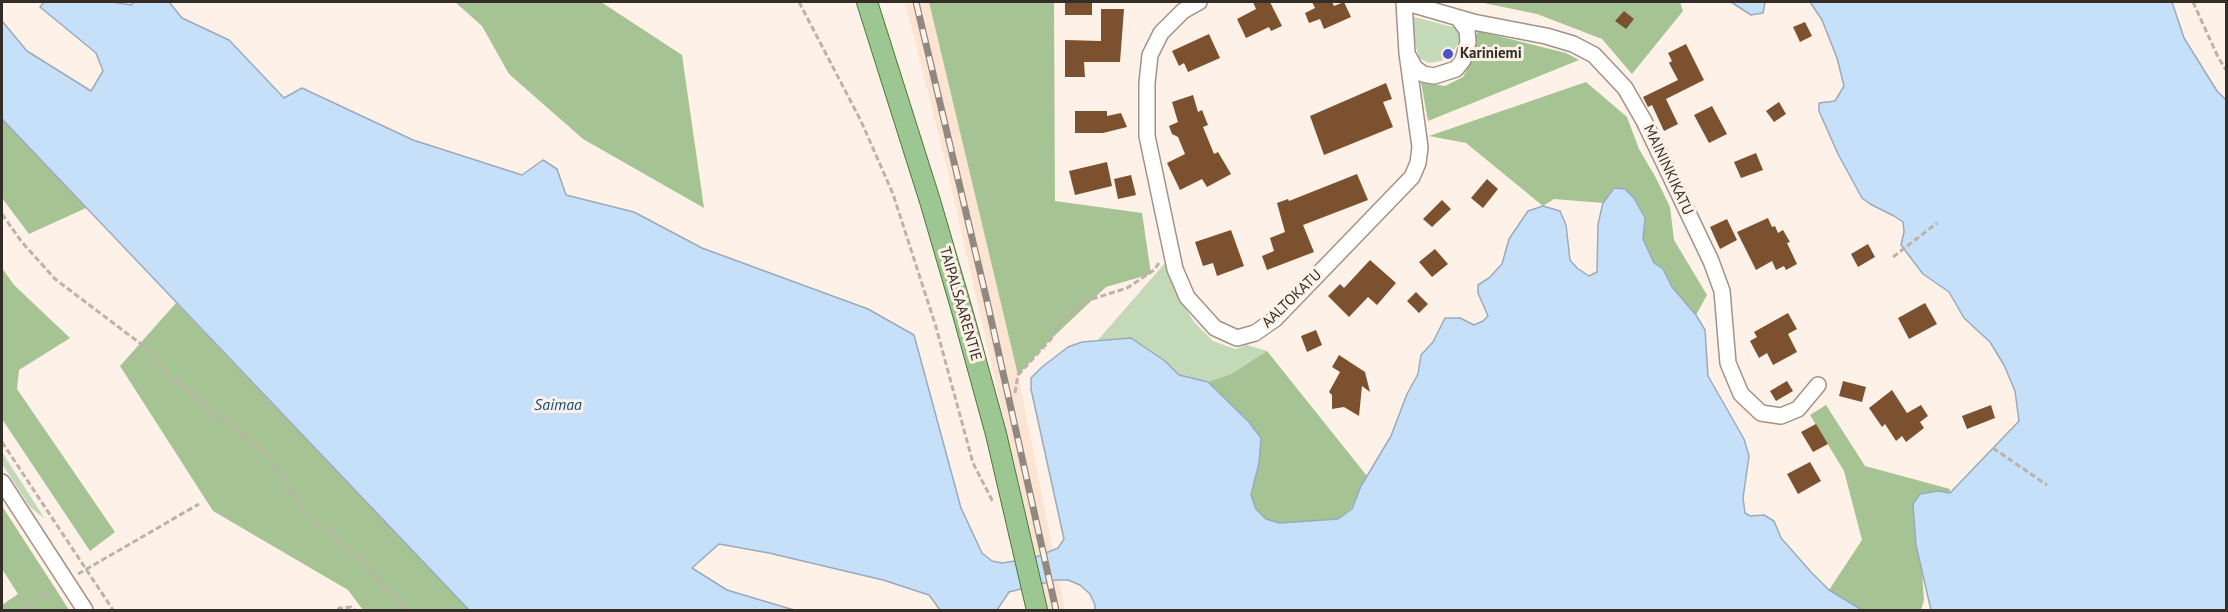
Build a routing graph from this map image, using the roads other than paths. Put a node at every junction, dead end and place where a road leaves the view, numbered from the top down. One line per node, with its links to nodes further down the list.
1 (867, 2): 9 (main road, TAIPALSAARENTIE)
2 (1199, 2): 5 (street, AALTOKATU)
3 (1404, 2): 4 (street, MAININKIKATU); 5 (street, AALTOKATU)
4 (1458, 18): 5 (street); 6 (street, MAININKIKATU)
5 (1407, 53)
6 (1818, 385)
7 (2, 482): 8 (street)
8 (85, 610)
9 (1037, 610)

